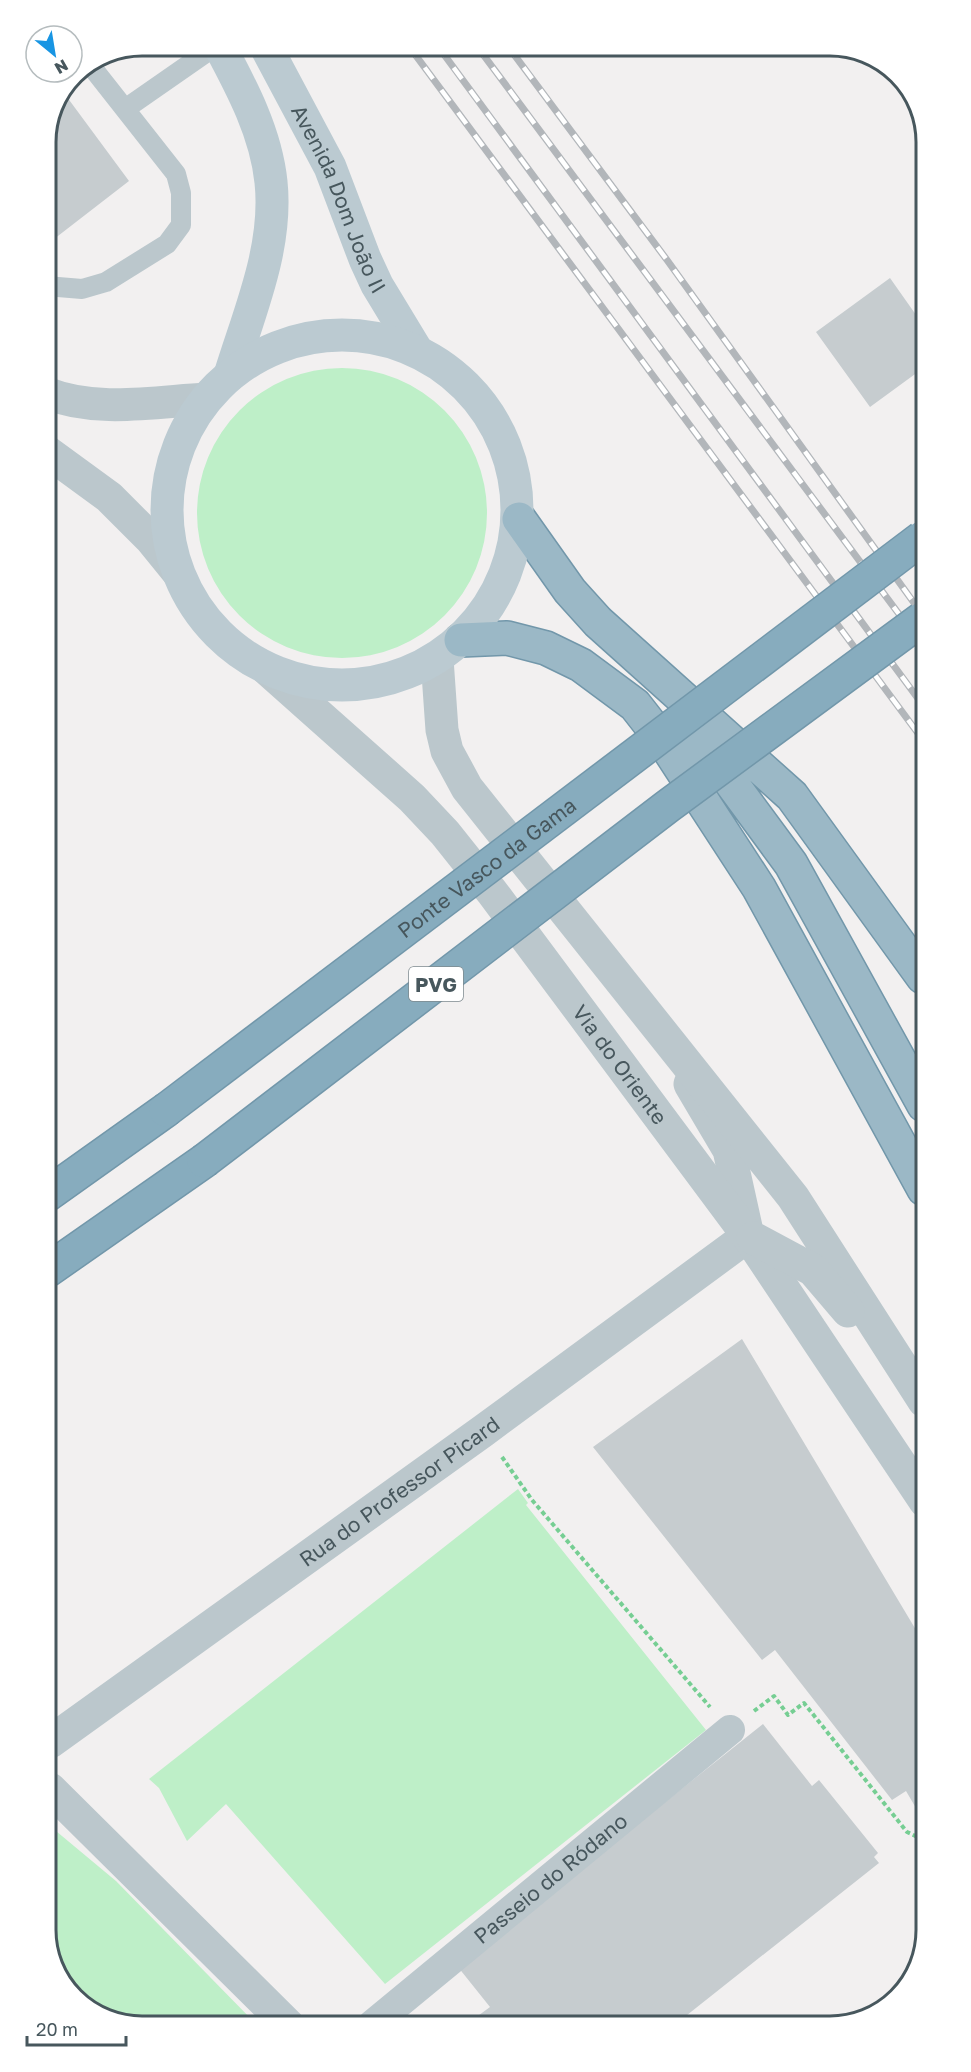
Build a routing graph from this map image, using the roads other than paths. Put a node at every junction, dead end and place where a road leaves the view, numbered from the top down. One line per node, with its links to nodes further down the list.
1 (202, 56): 5 (lane)
2 (224, 56): 8 (main road)
3 (271, 56): 7 (main road, Avenida Dom João II)
4 (94, 70): 5 (lane)
5 (125, 109): 6 (lane)
6 (56, 287)
7 (417, 351): 8 (main road); 12 (main road)
8 (230, 375): 10 (main road)
9 (56, 396): 10 (street)
10 (206, 399): 14 (main road)
11 (56, 458): 14 (street)
12 (519, 519): 16 (main road); 17 (highway)
13 (916, 543): 23 (highway, Ponte Vasco da Gama, bridge)
14 (177, 571): 18 (main road)
15 (916, 623): 25 (highway, PVG, bridge)
16 (449, 650): 18 (main road); 20 (street); 22 (highway)
17 (641, 660): 19 (highway); 21 (highway)
18 (268, 670): 24 (street, Via do Oriente)
19 (916, 967)
20 (655, 1023): 24 (street); 26 (street)
21 (916, 1091)
22 (916, 1174)
23 (55, 1189)
24 (748, 1236): 27 (street); 28 (street, Via do Oriente); 30 (street, Rua do Professor Picard)
25 (55, 1265)
26 (916, 1388)
27 (916, 1390)
28 (916, 1488)
29 (730, 1730): 33 (street, Passeio do Ródano)
30 (55, 1738)
31 (55, 1794): 32 (street)
32 (279, 2016)
33 (383, 2016)

